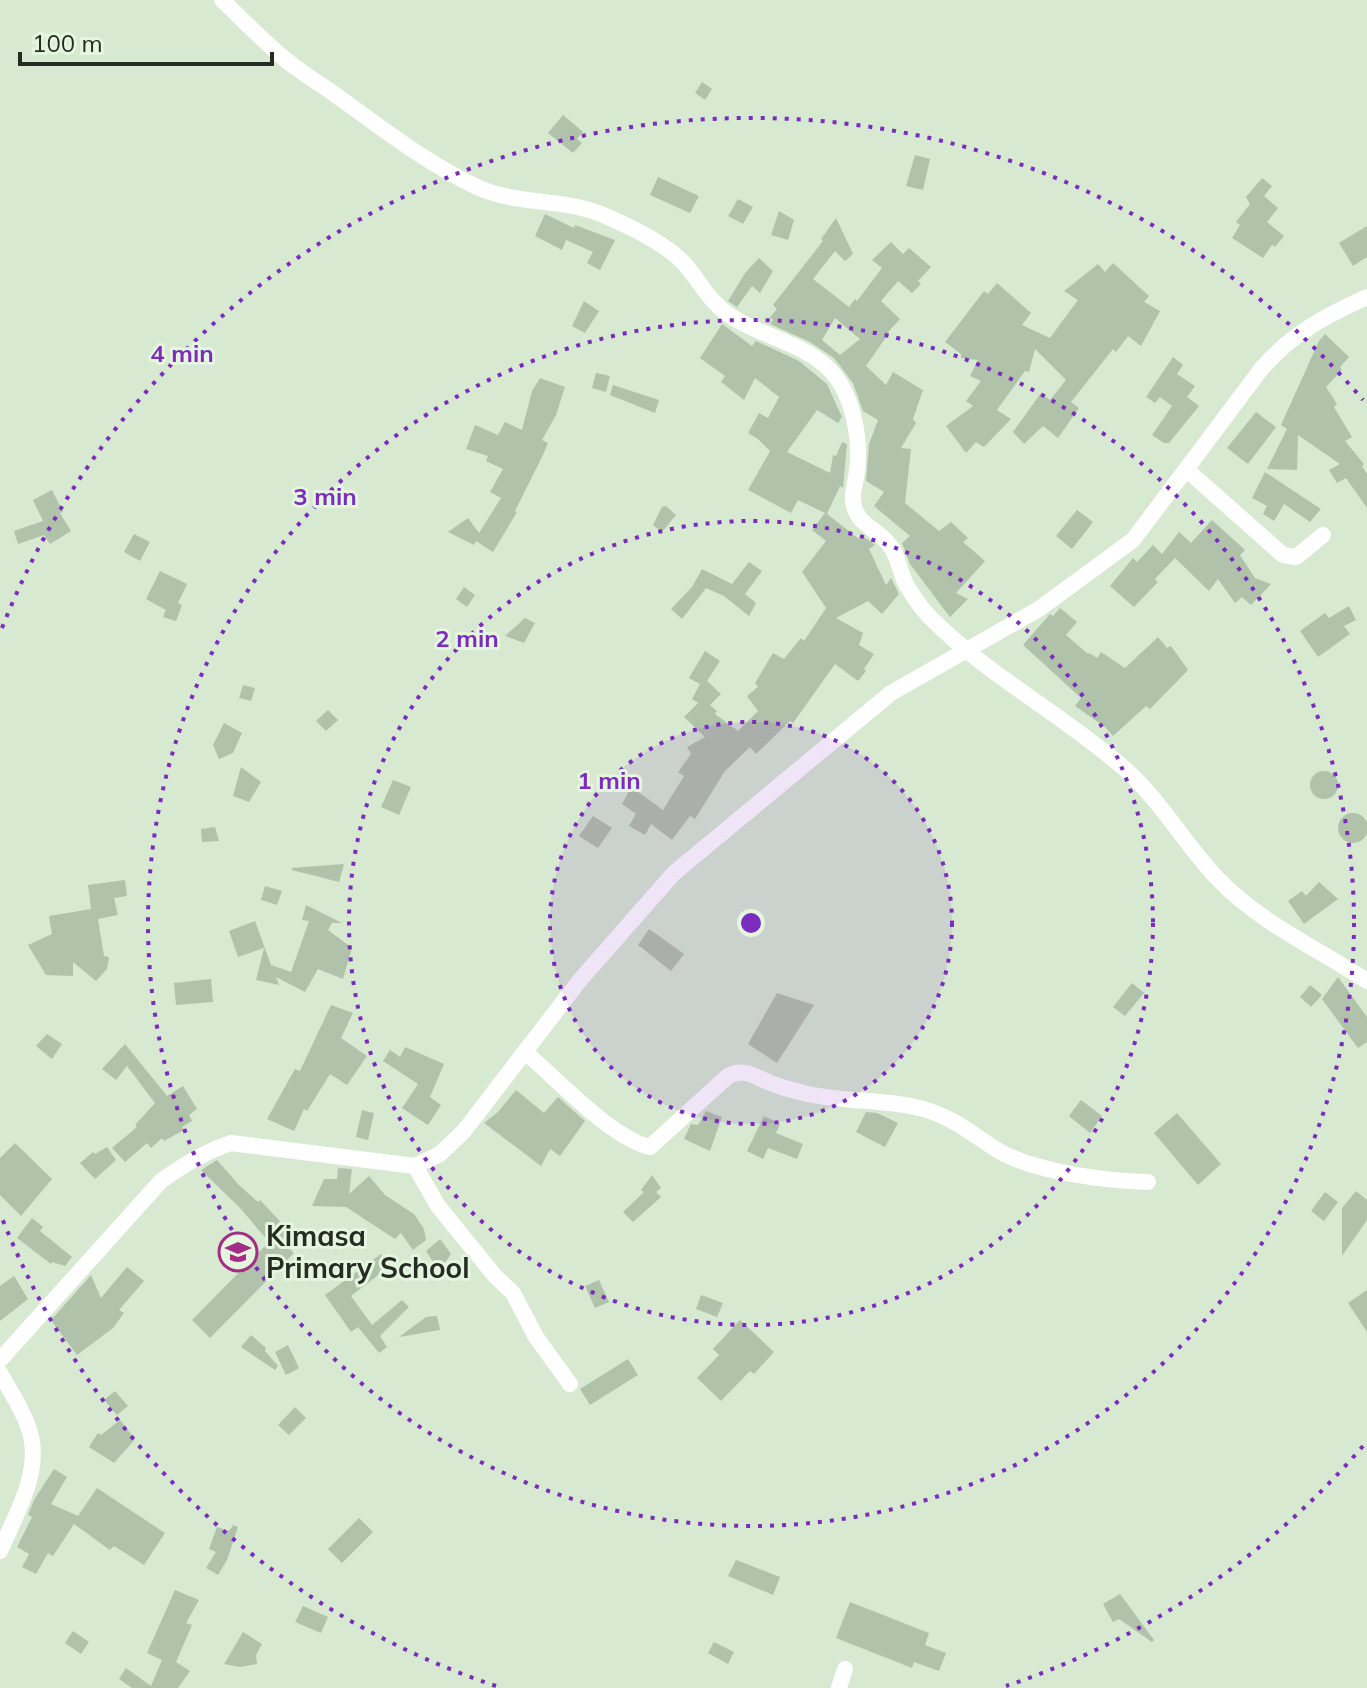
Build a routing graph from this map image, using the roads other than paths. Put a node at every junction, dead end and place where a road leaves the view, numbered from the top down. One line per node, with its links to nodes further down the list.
1 (222, 0): 5 (street)
2 (1367, 297): 3 (street)
3 (1187, 470): 4 (street); 5 (street)
4 (1323, 535)
5 (967, 649): 6 (street); 7 (street)
6 (1367, 981)
7 (525, 1052): 8 (street); 9 (street)
8 (415, 1166): 10 (street); 12 (street)
9 (1148, 1182)
10 (0, 1360)
11 (0, 1373): 13 (street)
12 (570, 1384)
13 (0, 1551)
14 (845, 1669): 15 (street)
15 (839, 1688)

